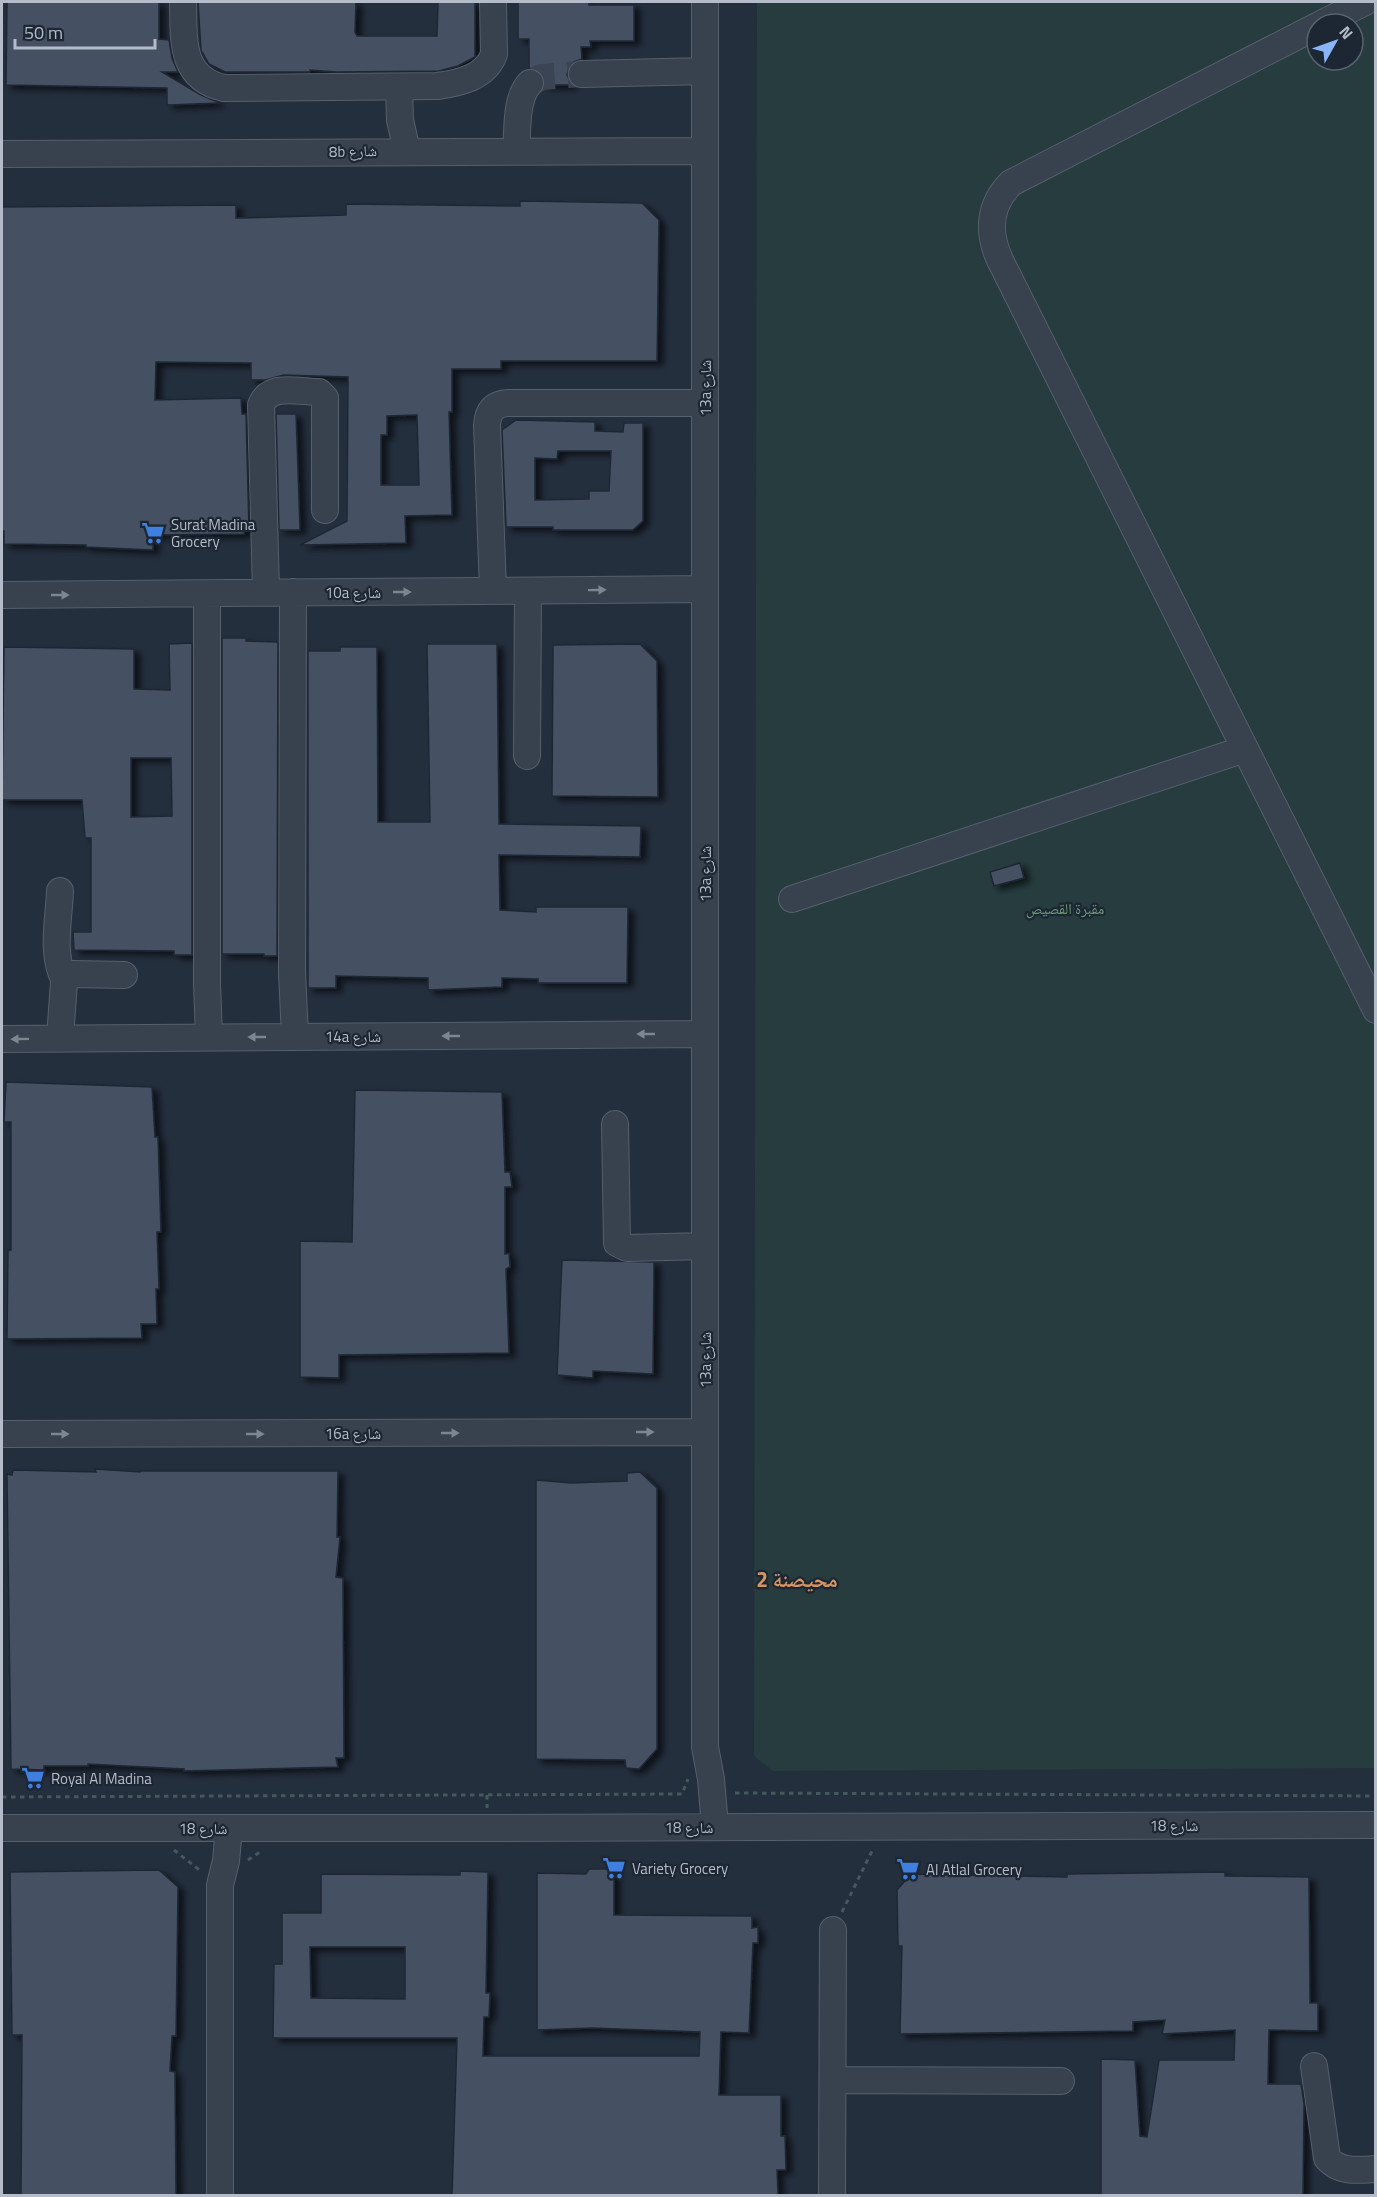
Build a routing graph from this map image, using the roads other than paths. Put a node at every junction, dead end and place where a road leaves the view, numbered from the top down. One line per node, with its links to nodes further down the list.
1 (183, 2): 12 (street)
2 (493, 2): 12 (street)
3 (705, 2): 9 (street, 13a شارع)
4 (1365, 2): 7 (street)
5 (1373, 2): 6 (street)
6 (1376, 7)
7 (1345, 12)
8 (1305, 32): 26 (street)
9 (705, 71): 10 (street); 13 (street, 13a شارع)
10 (582, 74)
11 (530, 83): 15 (street)
12 (399, 87): 14 (street)
13 (704, 150): 15 (street, 8b شارع); 17 (street, 13a شارع)
14 (407, 151): 15 (street, 8b شارع); 16 (street, 8b شارع)
15 (516, 151)
16 (2, 154)
17 (705, 403): 19 (street, 13a شارع); 20 (street)
18 (325, 510): 22 (street)
19 (705, 590): 21 (street, 10a شارع, one-way to 19); 33 (street, 13a شارع)
20 (494, 591): 21 (street, 10a شارع); 23 (street, 10a شارع, one-way to 20)
21 (528, 591): 27 (street)
22 (266, 592): 23 (street, 10a شارع); 25 (street, 10a شارع)
23 (293, 592): 35 (street)
24 (2, 595): 25 (street, 10a شارع, one-way to 25)
25 (207, 595): 34 (street)
26 (1245, 748): 29 (street); 32 (street)
27 (526, 756)
28 (60, 891): 31 (street)
29 (792, 899)
30 (124, 975): 31 (street)
31 (64, 979): 36 (street)
32 (1376, 1010)
33 (705, 1034): 35 (street, 14a شارع, one-way to 35); 39 (street, 13a شارع)
34 (210, 1037): 35 (street, 14a شارع, one-way to 34); 36 (street, 14a شارع)
35 (295, 1037)
36 (60, 1038): 37 (street, 14a شارع, one-way to 37)
37 (2, 1039)
38 (615, 1124): 39 (street)
39 (705, 1246): 40 (street, 13a شارع)
40 (705, 1432): 41 (street, 16a شارع, one-way to 40); 43 (street, 13a شارع)
41 (2, 1434)
42 (1376, 1824): 43 (street, شارع 18)
43 (705, 1827): 45 (street, شارع 18)
44 (2, 1828): 45 (street, شارع 18)
45 (221, 1828): 51 (street)
46 (833, 1930): 48 (street)
47 (1314, 2066): 50 (street)
48 (833, 2080): 49 (street); 52 (street)
49 (1061, 2081)
50 (1376, 2169)
51 (220, 2196)
52 (832, 2196)

